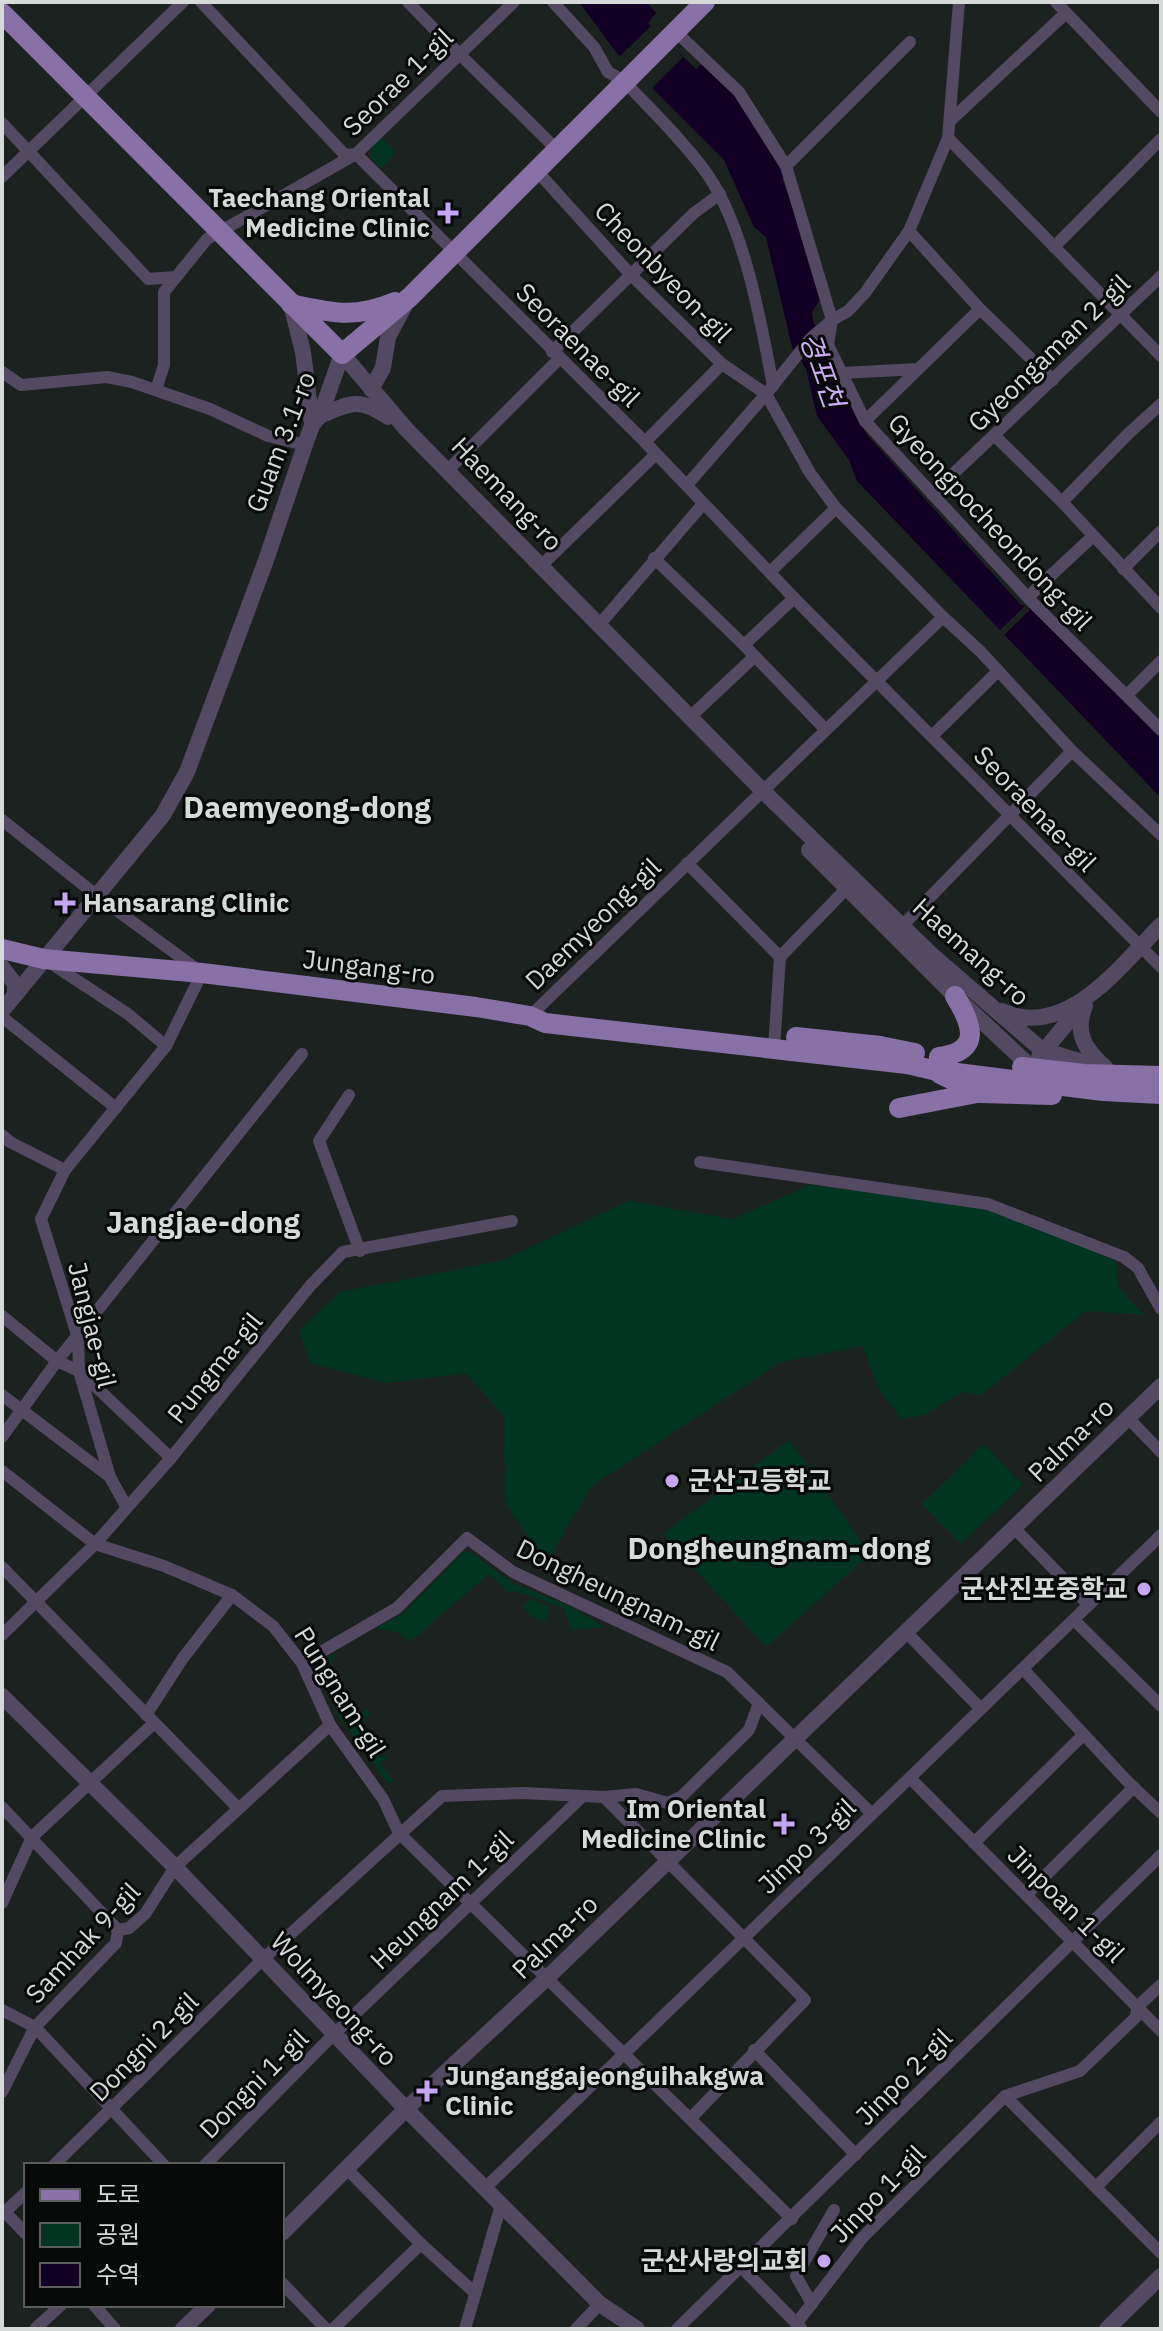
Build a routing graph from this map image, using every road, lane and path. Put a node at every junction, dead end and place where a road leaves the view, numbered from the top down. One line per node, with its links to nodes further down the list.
1 (183, 2): 15 (street)
2 (201, 2): 23 (street, Seoraenae-gil)
3 (408, 2): 13 (street)
4 (514, 2): 13 (street, Seorae 1-gil)
5 (553, 2): 14 (street)
6 (705, 2): 11 (main road)
7 (959, 2): 17 (street)
8 (1056, 2): 10 (street)
9 (2, 13): 15 (main road, Haemang-ro)
10 (1066, 13): 16 (street); 17 (street)
11 (672, 35): 14 (main road, Guam 3.1-ro); 24 (street, Gyeongpocheondong-gil)
12 (910, 42): 24 (street)
13 (458, 55): 21 (street); 23 (street, Seorae 1-gil)
14 (626, 79): 21 (main road, Guam 3.1-ro); 27 (street)
15 (85, 97): 22 (street); 28 (main road, Haemang-ro)
16 (1161, 112)
17 (951, 120): 19 (street)
18 (2, 123): 22 (street)
19 (948, 138): 29 (street); 30 (street)
20 (1161, 139): 30 (street)
21 (556, 149): 25 (main road, Guam 3.1-ro)
22 (30, 151): 26 (street); 34 (street)
23 (356, 154): 28 (street, Seorae 1-gil); 31 (street, Seoraenae-gil)
24 (786, 166): 35 (street, Gyeongpocheondong-gil)
25 (537, 171): 31 (main road, Guam 3.1-ro); 32 (street, Cheonbyeon-gil)
26 (2, 177)
27 (720, 194): 32 (street); 52 (street)
28 (220, 230): 34 (street); 37 (main road, Haemang-ro)
29 (909, 231): 38 (street); 39 (street)
30 (1054, 247): 40 (street)
31 (454, 253): 36 (main road, Guam 3.1-ro); 43 (street, Seoraenae-gil)
32 (630, 274): 43 (street); 45 (street, Cheonbyeon-gil)
33 (1161, 276): 40 (street, Gyeongaman 2-gil)
34 (176, 277): 51 (street)
35 (824, 295): 39 (street); 41 (street, Gyeongpocheondong-gil)
36 (410, 297): 37 (main road); 42 (main road, Guam 3.1-ro); 50 (street)
37 (291, 304): 42 (main road, Haemang-ro); 54 (street)
38 (980, 309): 46 (street); 49 (street)
39 (848, 311): 41 (street)
40 (1121, 316): 44 (street); 49 (street, Gyeongaman 2-gil)
41 (832, 320): 48 (street, Gyeongpocheondong-gil); 52 (street)
42 (342, 354): 50 (street, Haemang-ro); 54 (street, Guam 3.1-ro)
43 (556, 355): 58 (street, Seoraenae-gil); 61 (street)
44 (1161, 356)
45 (722, 364): 52 (street, Cheonbyeon-gil); 58 (street)
46 (918, 369): 48 (street); 55 (street)
47 (2, 372): 51 (street)
48 (842, 373): 55 (street, Gyeongpocheondong-gil)
49 (1053, 380): 57 (street, Gyeongaman 2-gil)
50 (371, 389): 56 (street, Haemang-ro)
51 (156, 390): 59 (street)
52 (770, 390): 62 (street); 66 (street)
53 (1161, 404): 64 (street)
54 (316, 420): 56 (street); 59 (street, Guam 3.1-ro)
55 (865, 421): 63 (street, Gyeongpocheondong-gil)
56 (407, 430): 61 (street, Haemang-ro)
57 (995, 436): 63 (street, Gyeongaman 2-gil); 64 (street)
58 (645, 442): 60 (street, Seoraenae-gil)
59 (305, 445): 95 (street, Guam 3.1-ro)
60 (656, 454): 62 (street, Seoraenae-gil); 70 (street)
61 (448, 470): 70 (street, Haemang-ro)
62 (687, 485): 65 (street, Seoraenae-gil)
63 (932, 494): 73 (street, Gyeongpocheondong-gil)
64 (1062, 502): 68 (street)
65 (703, 504): 69 (street); 72 (street, Seoraenae-gil)
66 (836, 508): 72 (street); 76 (street)
67 (1161, 531): 71 (street)
68 (1092, 537): 71 (street); 73 (street)
69 (654, 558): 77 (street); 78 (street)
70 (541, 566): 77 (street, Haemang-ro)
71 (1123, 569): 75 (street)
72 (770, 572): 74 (street, Seoraenae-gil)
73 (1028, 597): 83 (street, Gyeongpocheondong-gil)
74 (794, 598): 78 (street); 82 (street, Seoraenae-gil)
75 (1161, 608)
76 (943, 617): 81 (street); 82 (street)
77 (599, 625): 84 (street, Haemang-ro)
78 (744, 645): 79 (street)
79 (754, 657): 84 (street); 85 (street)
80 (1161, 661): 83 (street)
81 (998, 671): 87 (street); 88 (street)
82 (877, 681): 85 (street); 87 (street, Seoraenae-gil)
83 (1127, 695): 86 (street, Gyeongpocheondong-gil)
84 (690, 717): 89 (street, Haemang-ro)
85 (826, 730): 89 (street)
86 (1161, 730)
87 (932, 736): 90 (street, Seoraenae-gil)
88 (1072, 751): 90 (street); 92 (street)
89 (762, 790): 93 (street, Daemyeong-gil); 94 (street, Haemang-ro); 97 (street, Haemang-ro)
90 (1009, 814): 97 (street); 98 (street, Seoraenae-gil)
91 (2, 820): 95 (street)
92 (1161, 835)
93 (687, 863): 100 (street, Daemyeong-gil); 110 (street, Daemyeong-gil)
94 (846, 889): 100 (street); 106 (street, Haemang-ro)
95 (96, 895): 101 (street, Guam 3.1-ro); 104 (street, Jungang-ro)
96 (1161, 925): 98 (street)
97 (902, 926): 108 (street, Haemang-ro)
98 (1140, 947): 103 (street, Seoraenae-gil); 107 (street)
99 (2, 949): 101 (main road, Jungang-ro)
100 (780, 957): 111 (street)
101 (44, 959): 104 (main road, Jungang-ro); 105 (street, Guam 3.1-ro); 112 (street, Jungang-ro)
102 (2, 967): 105 (street)
103 (1161, 967)
104 (202, 973): 110 (main road, Jungang-ro); 112 (street, Jangjae-gil)
105 (15, 995): 109 (street, Guam 3.1-ro)
106 (955, 996): 115 (main road); 116 (street, Haemang-ro)
107 (1088, 997): 108 (street); 116 (street); 117 (street)
108 (987, 1003): 116 (street, Haemang-ro)
109 (2, 1014): 123 (street)
110 (530, 1016): 111 (main road, Jungang-ro)
111 (774, 1042): 114 (main road, Jungang-ro); 115 (main road, Jungang-ro)
112 (166, 1046): 123 (street, Jangjae-gil)
113 (302, 1054): 131 (street)
114 (907, 1064): 115 (main road, Jungang-ro); 120 (main road)
115 (936, 1064): 116 (main road, Jungang-ro); 120 (main road)
116 (1036, 1067): 117 (main road); 119 (main road)
117 (1115, 1072): 118 (main road)
118 (1161, 1076)
119 (1103, 1091): 120 (main road); 121 (main road)
120 (980, 1093)
121 (1161, 1094)
122 (349, 1095): 128 (street)
123 (116, 1108): 126 (street, Jangjae-gil)
124 (5, 1143): 126 (street)
125 (700, 1162): 129 (street)
126 (65, 1170): 131 (street, Jangjae-gil)
127 (512, 1221): 128 (street, Pungma-gil)
128 (360, 1251): 140 (street, Pungma-gil)
129 (1161, 1309)
130 (2, 1316): 132 (street)
131 (78, 1338): 132 (street); 133 (street, Jangjae-gil)
132 (57, 1361): 133 (street); 136 (street)
133 (79, 1371): 140 (street); 142 (street, Jangjae-gil)
134 (1161, 1386): 137 (street, Palma-ro)
135 (2, 1395): 136 (street)
136 (22, 1411): 138 (street); 142 (street)
137 (1128, 1418): 139 (street); 144 (street, Palma-ro)
138 (2, 1437)
139 (1161, 1452)
140 (171, 1458): 143 (street, Pungma-gil)
141 (2, 1471): 146 (street, Pungnam-gil)
142 (110, 1477): 143 (street, Jangjae-gil)
143 (126, 1506): 146 (street, Pungma-gil)
144 (1014, 1528): 150 (street); 152 (street, Palma-ro)
145 (1161, 1535): 150 (street, Jinpo 3-gil)
146 (95, 1544): 148 (street, Pungnam-gil); 149 (street, Pungma-gil)
147 (2, 1567): 149 (street)
148 (232, 1595): 154 (street, Pungnam-gil); 160 (street)
149 (37, 1602): 153 (street, Pungma-gil); 160 (street)
150 (1089, 1605): 151 (street, Jinpo 3-gil)
151 (1074, 1620): 155 (street, Jinpo 3-gil); 158 (street)
152 (906, 1632): 159 (street); 163 (street, Palma-ro)
153 (2, 1635)
154 (302, 1663): 157 (street, Dongheungnam-gil); 161 (street, Pungnam-gil)
155 (1023, 1669): 159 (street, Jinpo 3-gil); 162 (street)
156 (2, 1696): 165 (street, Wolmyeong-ro)
157 (759, 1703): 163 (street, Dongheungnam-gil); 168 (street, Dongni 2-gil)
158 (1161, 1706)
159 (981, 1709): 164 (street, Jinpo 3-gil)
160 (150, 1719): 165 (street); 170 (street)
161 (330, 1725): 170 (street, Samhak 9-gil); 173 (street, Pungnam-gil)
162 (1083, 1735): 166 (street); 175 (street, Jinpoan 1-gil)
163 (795, 1739): 172 (street); 177 (street, Palma-ro)
164 (910, 1778): 172 (street, Jinpo 3-gil); 175 (street, Jinpoan 1-gil)
165 (89, 1783): 174 (street); 178 (street, Wolmyeong-ro)
166 (1134, 1787): 171 (street); 179 (street)
167 (582, 1797): 168 (street, Dongni 2-gil); 173 (street, Dongni 2-gil); 181 (street, Heungnam 1-gil)
168 (604, 1797): 177 (street)
169 (2, 1807): 174 (street)
170 (238, 1808): 178 (street, Samhak 9-gil)
171 (1161, 1813)
172 (872, 1814): 183 (street, Jinpo 3-gil)
173 (399, 1833): 181 (street, Pungnam-gil); 185 (street, Dongni 2-gil)
174 (32, 1837): 180 (street); 182 (street)
175 (974, 1843): 179 (street, Jinpoan 1-gil)
176 (1161, 1855): 184 (street, Jinpo 2-gil)
177 (667, 1863): 183 (street); 186 (street, Palma-ro)
178 (175, 1867): 182 (street, Samhak 9-gil); 185 (street, Wolmyeong-ro)
179 (1026, 1895): 184 (street, Jinpoan 1-gil)
180 (2, 1903)
181 (469, 1905): 186 (street, Pungnam-gil); 192 (street, Heungnam 1-gil)
182 (118, 1930): 190 (street, Samhak 9-gil)
183 (742, 1939): 193 (street); 194 (street, Jinpo 3-gil)
184 (1073, 1942): 188 (street, Jinpoan 1-gil); 201 (street, Jinpo 2-gil)
185 (263, 1959): 192 (street, Wolmyeong-ro); 197 (street, Dongni 2-gil)
186 (548, 1977): 194 (street, Pungnam-gil); 198 (street, Palma-ro)
187 (1161, 1985): 188 (street, Jinpo 1-gil)
188 (1137, 2007): 191 (street, Jinpoan 1-gil); 196 (street, Jinpo 1-gil)
189 (2, 2010): 190 (street)
190 (35, 2027): 195 (street, Samhak 9-gil); 197 (street)
191 (1161, 2031)
192 (333, 2035): 198 (street, Wolmyeong-ro); 204 (street, Dongni 1-gil)
193 (754, 2050): 199 (street); 201 (street)
194 (623, 2054): 199 (street, Pungnam-gil); 207 (street, Jinpo 3-gil)
195 (2, 2092)
196 (1005, 2096): 206 (street); 222 (street, Jinpo 1-gil)
197 (113, 2109): 202 (street, Dongni 2-gil); 203 (street)
198 (406, 2109): 205 (street, Palma-ro); 207 (street, Wolmyeong-ro)
199 (690, 2119): 212 (street, Pungnam-gil)
200 (1161, 2122): 206 (street)
201 (856, 2155): 212 (street, Jinpo 2-gil)
202 (56, 2163)
203 (162, 2163)
204 (207, 2163)
205 (347, 2169): 213 (street, Palma-ro); 215 (street)
206 (1096, 2187): 216 (street)
207 (484, 2189): 209 (street, Wolmyeong-ro)
208 (24, 2194): 211 (street)
209 (501, 2205): 220 (street); 221 (street, Wolmyeong-ro)
210 (834, 2210): 222 (street)
211 (3, 2212): 214 (street)
212 (792, 2219): 217 (street, Jinpo 2-gil)
213 (284, 2231)
214 (24, 2232)
215 (421, 2244): 220 (street); 231 (street)
216 (1161, 2253)
217 (742, 2268): 226 (street); 235 (street, Jinpo 2-gil)
218 (1161, 2276): 236 (street)
219 (284, 2285): 230 (street)
220 (475, 2293): 232 (street)
221 (600, 2304): 233 (street); 234 (street, Wolmyeong-ro)
222 (812, 2304): 226 (street, Jinpo 1-gil)
223 (59, 2307): 227 (street)
224 (96, 2307): 228 (street)
225 (206, 2307): 229 (street)
226 (799, 2326)
227 (35, 2329)
228 (115, 2329)
229 (183, 2329)
230 (326, 2329)
231 (333, 2329)
232 (465, 2329)
233 (576, 2329)
234 (637, 2329)
235 (677, 2329)
236 (1107, 2329)

